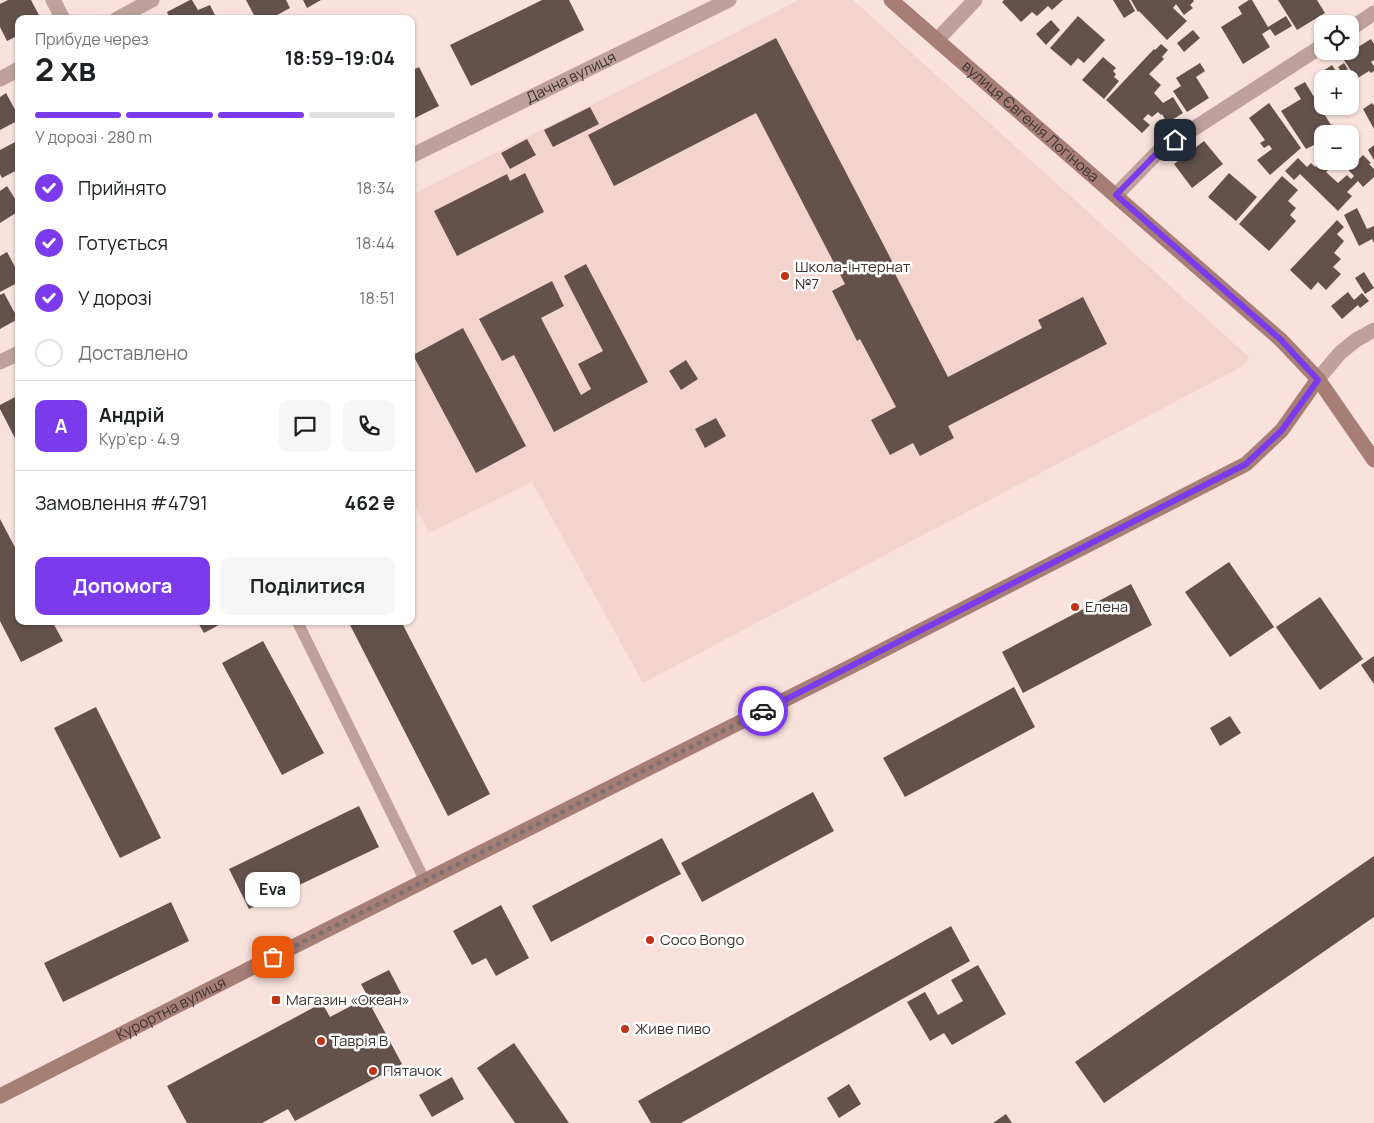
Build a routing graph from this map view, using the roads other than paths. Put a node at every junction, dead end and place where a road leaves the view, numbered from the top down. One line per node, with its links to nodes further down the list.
1 (53, 0): 7 (street)
2 (152, 0): 8 (street)
3 (729, 0): 14 (street, Дачна вулиця)
4 (891, 0): 10 (street, вулиця Євгенія Логінова)
5 (975, 0): 10 (street)
6 (1374, 13): 9 (street)
7 (61, 15)
8 (124, 15)
9 (1359, 23)
10 (937, 40): 15 (street, вулиця Євгенія Логінова)
11 (1314, 51): 15 (street)
12 (15, 71): 13 (street)
13 (0, 79)
14 (415, 154)
15 (1116, 195): 19 (street, вулиця Євгенія Логінова)
16 (1374, 330): 19 (street, Курортна вулиця)
17 (15, 355): 18 (street)
18 (0, 362)
19 (1318, 380): 20 (street, вулиця Євгенія Логінова); 22 (street, Курортна вулиця)
20 (1374, 460)
21 (300, 625): 22 (lane)
22 (425, 881): 23 (street, Курортна вулиця)
23 (0, 1096)

